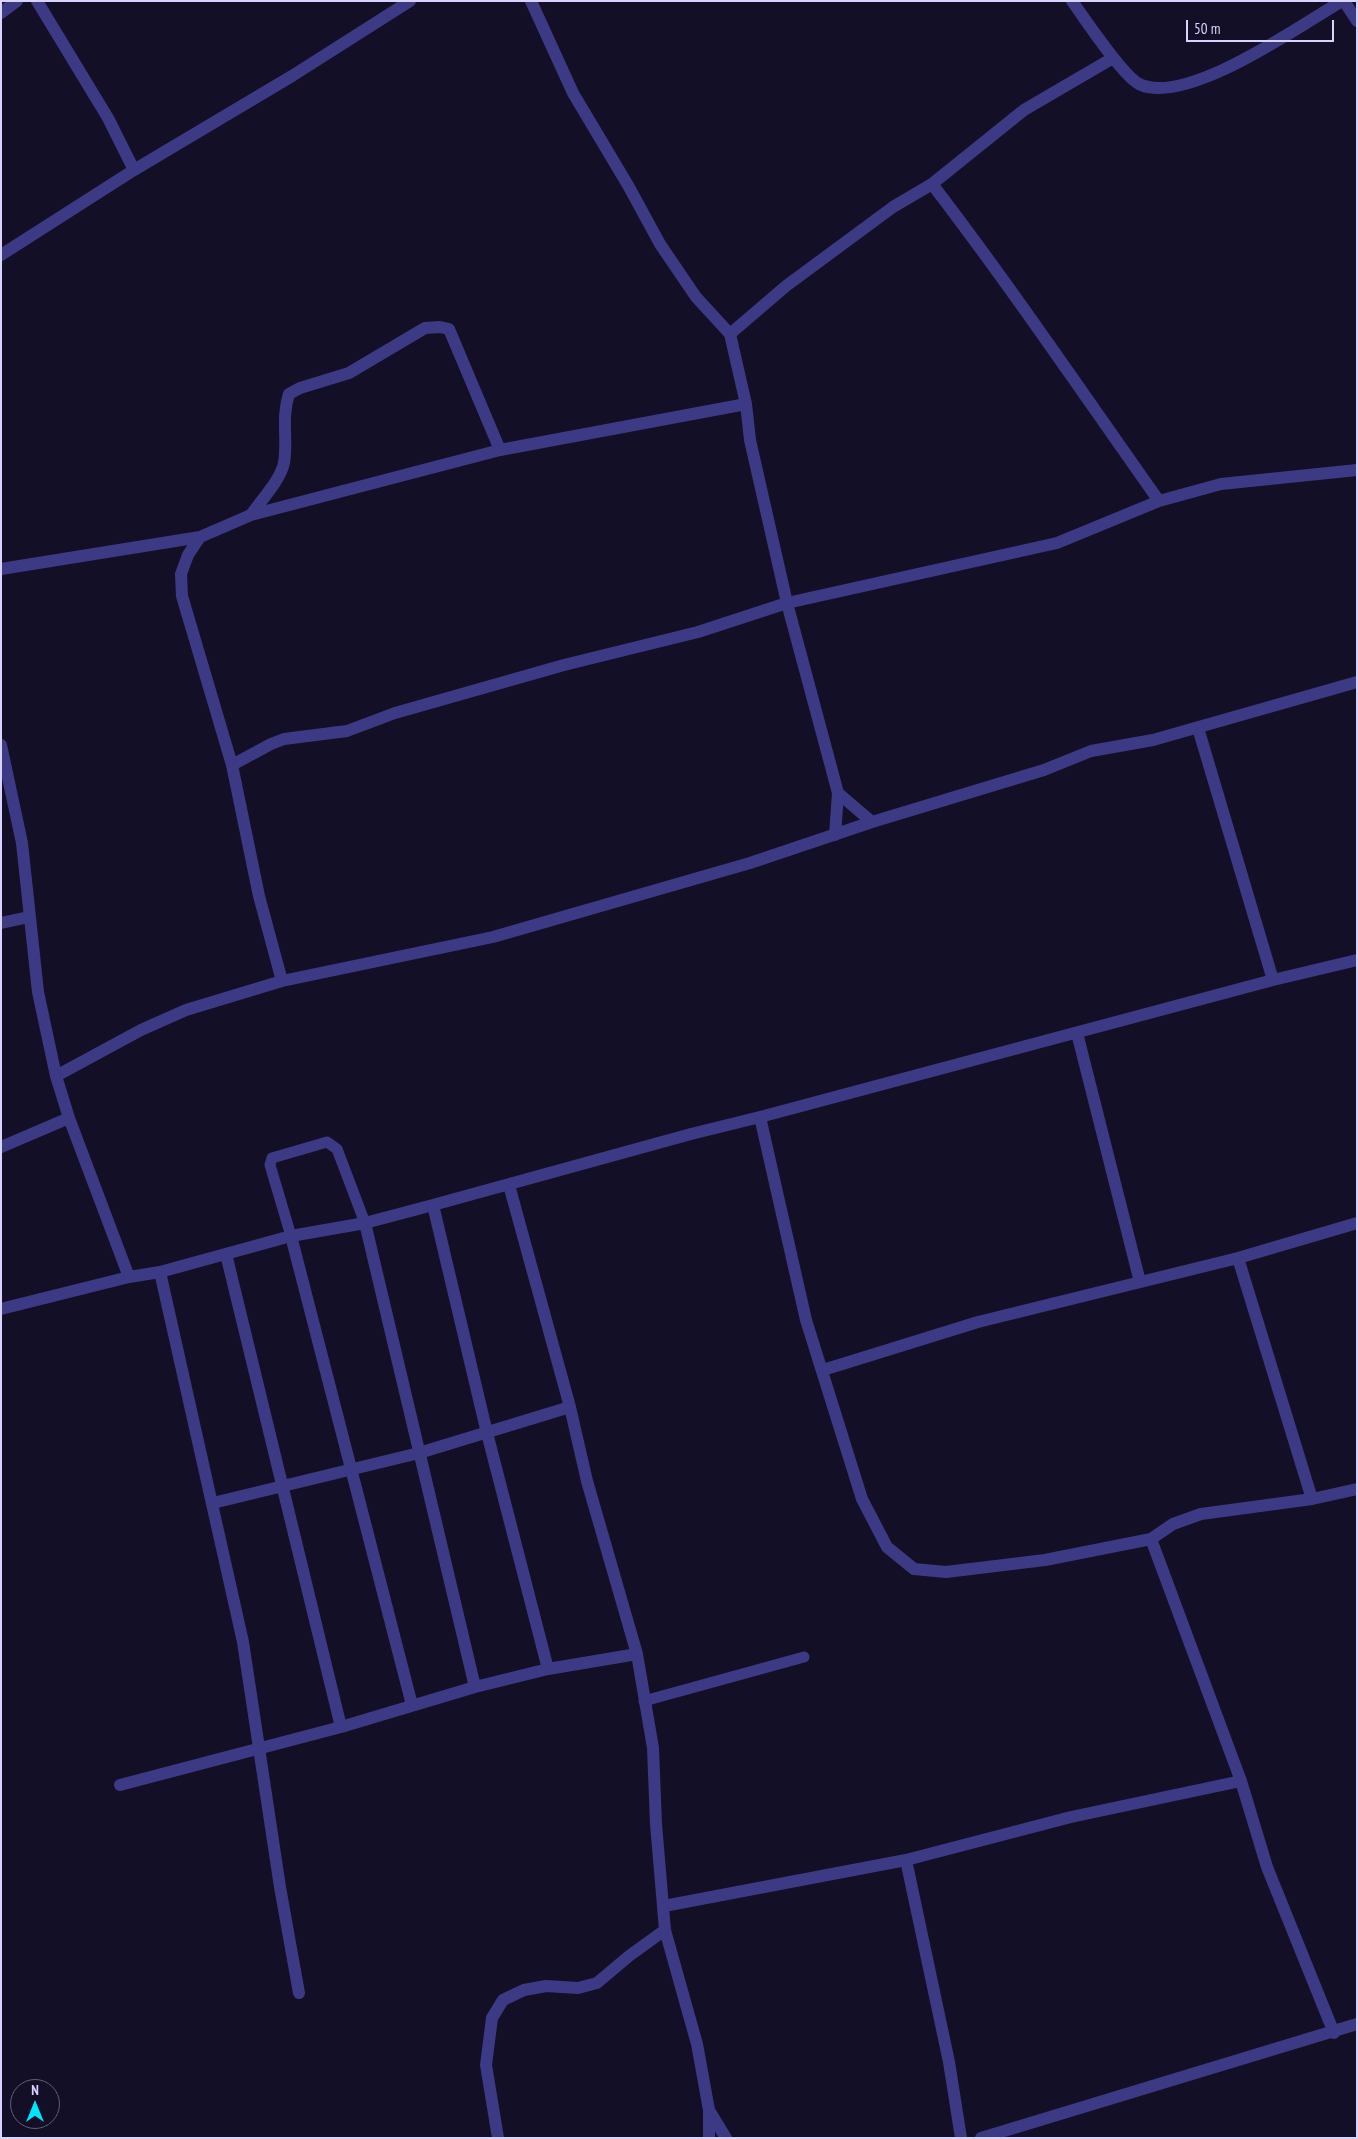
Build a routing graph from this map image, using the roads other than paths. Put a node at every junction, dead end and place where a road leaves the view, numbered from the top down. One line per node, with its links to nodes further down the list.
1 (17, 1): 7 (street)
2 (37, 1): 10 (street)
3 (410, 1): 10 (street)
4 (531, 1): 13 (street)
5 (1072, 1): 9 (street)
6 (1343, 1): 8 (street); 9 (street)
7 (1, 13)
8 (1357, 20)
9 (1114, 58): 11 (street)
10 (134, 170): 12 (street)
11 (932, 184): 13 (street); 17 (street)
12 (1, 255)
13 (730, 334): 14 (street)
14 (746, 404): 15 (street); 21 (street)
15 (500, 450): 18 (street); 18 (street)
16 (1357, 470): 17 (street)
17 (1159, 501): 21 (street)
18 (251, 515): 19 (street)
19 (200, 537): 20 (street); 25 (street)
20 (1, 569)
21 (787, 603): 25 (street); 26 (street)
22 (1357, 682): 23 (street)
23 (1198, 728): 27 (street); 32 (street)
24 (1, 745): 29 (street)
25 (232, 765): 33 (street)
26 (838, 793): 27 (street); 28 (street)
27 (872, 822): 28 (street)
28 (835, 835): 33 (street)
29 (29, 916): 30 (street); 35 (street)
30 (1, 923)
31 (1357, 960): 32 (street)
32 (1273, 980): 34 (street)
33 (282, 981): 35 (street)
34 (1077, 1033): 36 (street); 48 (street)
35 (56, 1076): 37 (street)
36 (760, 1117): 39 (street); 50 (street)
37 (69, 1118): 38 (street); 47 (street)
38 (1, 1147)
39 (509, 1185): 40 (street); 51 (street)
40 (433, 1206): 41 (street); 52 (street)
41 (364, 1223): 43 (street); 43 (lane); 53 (street)
42 (1357, 1223): 45 (street)
43 (291, 1236): 44 (street); 54 (street)
44 (226, 1254): 46 (street); 55 (street)
45 (1238, 1258): 48 (street); 57 (street)
46 (160, 1272): 47 (street); 58 (street)
47 (129, 1277): 49 (street)
48 (1140, 1282): 50 (street)
49 (1, 1309)
50 (823, 1370): 59 (street)
51 (570, 1407): 52 (street); 60 (street)
52 (487, 1433): 53 (street); 62 (street)
53 (419, 1453): 54 (street); 63 (street)
54 (350, 1470): 55 (street); 65 (street)
55 (282, 1486): 58 (street); 66 (street)
56 (1357, 1489): 57 (street)
57 (1312, 1499): 59 (street)
58 (213, 1503): 67 (street)
59 (1151, 1539): 68 (street)
60 (637, 1654): 62 (street); 64 (street)
61 (804, 1658): 64 (lane)
62 (548, 1669): 63 (street)
63 (475, 1687): 65 (street)
64 (644, 1702): 71 (street)
65 (412, 1705): 66 (street)
66 (341, 1727): 67 (street)
67 (260, 1748): 69 (street); 73 (street)
68 (1240, 1781): 70 (street); 75 (street)
69 (120, 1785)
70 (906, 1860): 71 (street); 80 (street)
71 (664, 1906): 72 (street)
72 (666, 1930): 76 (street); 77 (street)
73 (299, 1993)
74 (1357, 2024): 75 (street)
75 (1334, 2033): 81 (street)
76 (709, 2110): 78 (street); 79 (street)
77 (498, 2138)
78 (709, 2138)
79 (726, 2138)
80 (961, 2138)
81 (981, 2138)

